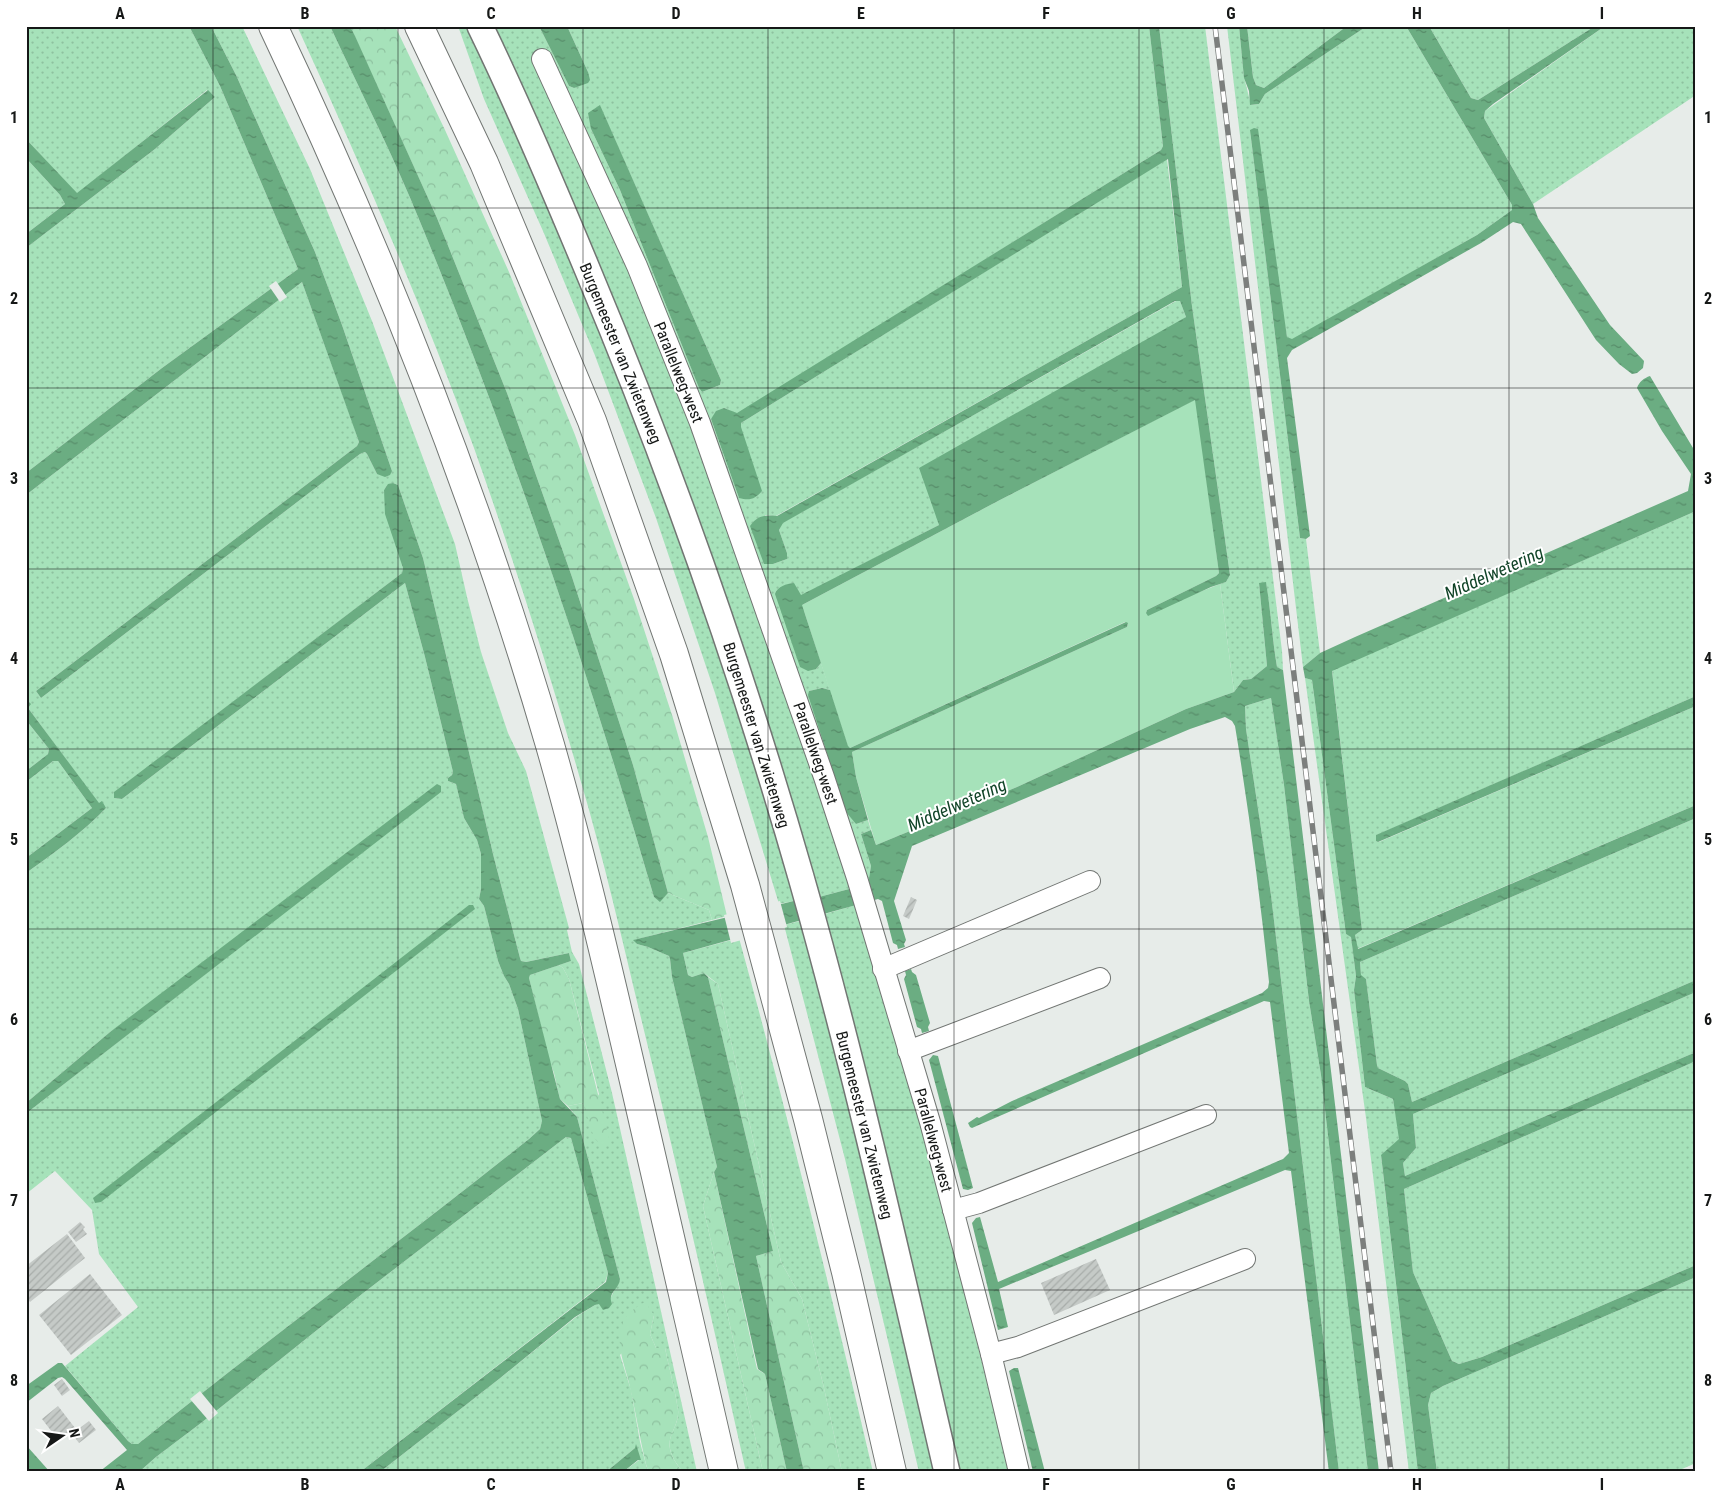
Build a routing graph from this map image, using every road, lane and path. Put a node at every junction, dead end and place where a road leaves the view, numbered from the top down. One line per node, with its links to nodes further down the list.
1 (273, 26): 13 (highway)
2 (420, 26): 14 (highway)
3 (480, 26): 15 (main road, Burgemeester van Zwietenweg)
4 (542, 58): 6 (street, Parallelweg-west)
5 (1090, 881): 6 (street)
6 (884, 969): 8 (street, Parallelweg-west)
7 (1100, 978): 8 (street)
8 (908, 1051): 10 (street, Parallelweg-west)
9 (1206, 1115): 10 (street)
10 (953, 1210): 12 (street, Parallelweg-west)
11 (1245, 1259): 12 (street)
12 (991, 1354): 16 (street, Parallelweg-west)
13 (724, 1472)
14 (892, 1472)
15 (947, 1472)
16 (1019, 1472)

